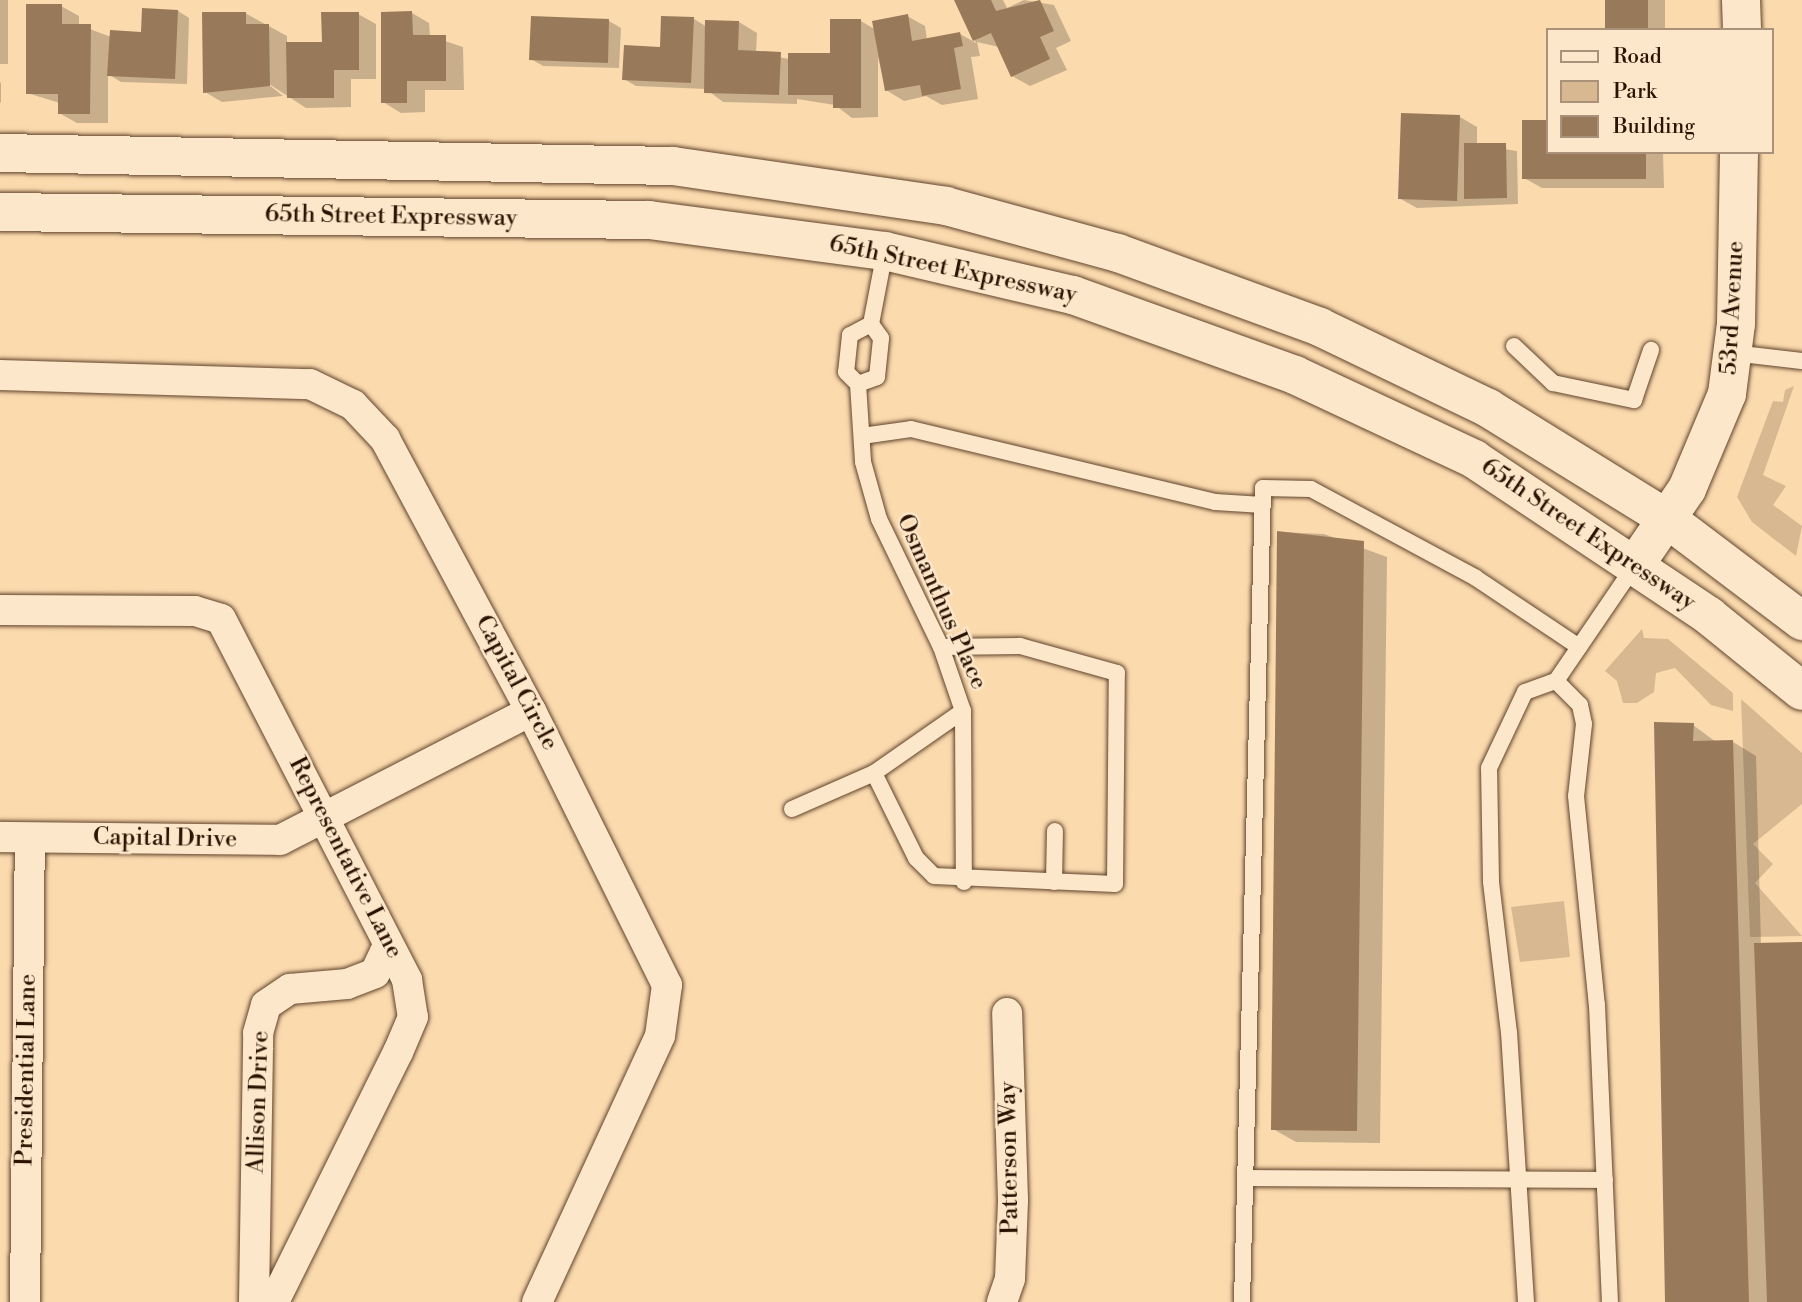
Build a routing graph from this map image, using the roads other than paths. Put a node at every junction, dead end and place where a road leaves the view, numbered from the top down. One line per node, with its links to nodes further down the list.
1 (1741, 0): 2 (main road)
2 (1742, 28)
3 (0, 153): 16 (main road, 65th Street Expressway)
4 (1739, 154): 10 (main road, 53rd Avenue)
5 (0, 212): 6 (main road, 65th Street Expressway)
6 (885, 251): 7 (lane); 17 (main road, 65th Street Expressway)
7 (872, 324): 13 (lane); 13 (lane, Osmanthus Place)
8 (1514, 346): 9 (lane)
9 (1651, 350)
10 (1733, 353): 11 (lane); 16 (main road, 53rd Avenue)
11 (1802, 361)
12 (0, 375): 24 (street, Capital Circle)
13 (858, 384): 14 (lane, Osmanthus Place)
14 (862, 436): 15 (lane); 20 (lane, Osmanthus Place)
15 (1263, 505): 21 (lane); 36 (lane)
16 (1666, 518): 17 (main road, 53rd Avenue); 19 (main road, 65th Street Expressway)
17 (1635, 565): 21 (lane); 23 (main road, 65th Street Expressway)
18 (0, 610): 28 (street, Representative Lane)
19 (1799, 613)
20 (941, 648): 25 (lane, Osmanthus Place); 33 (lane)
21 (1579, 648): 22 (lane)
22 (1556, 681): 37 (lane); 38 (lane)
23 (1802, 691)
24 (531, 710): 28 (street, Capital Drive); 42 (street, Capital Circle)
25 (963, 711): 26 (lane); 32 (lane, Osmanthus Place)
26 (874, 772): 27 (lane); 32 (lane)
27 (792, 809)
28 (322, 813): 31 (street, Capital Drive); 34 (street, Representative Lane)
29 (1055, 831): 33 (lane)
30 (0, 837): 31 (street, Capital Drive)
31 (30, 838): 39 (street, Presidential Lane)
32 (964, 882): 33 (lane)
33 (1054, 883)
34 (387, 947): 40 (street, Allison Drive); 41 (street, Representative Lane)
35 (1007, 1013): 43 (street, Patterson Way)
36 (1245, 1178): 38 (lane); 44 (lane)
37 (1605, 1180): 38 (lane); 46 (lane)
38 (1518, 1181): 45 (lane)
39 (24, 1302)
40 (254, 1302)
41 (274, 1302)
42 (537, 1302)
43 (1002, 1302)
44 (1242, 1302)
45 (1526, 1302)
46 (1611, 1302)

